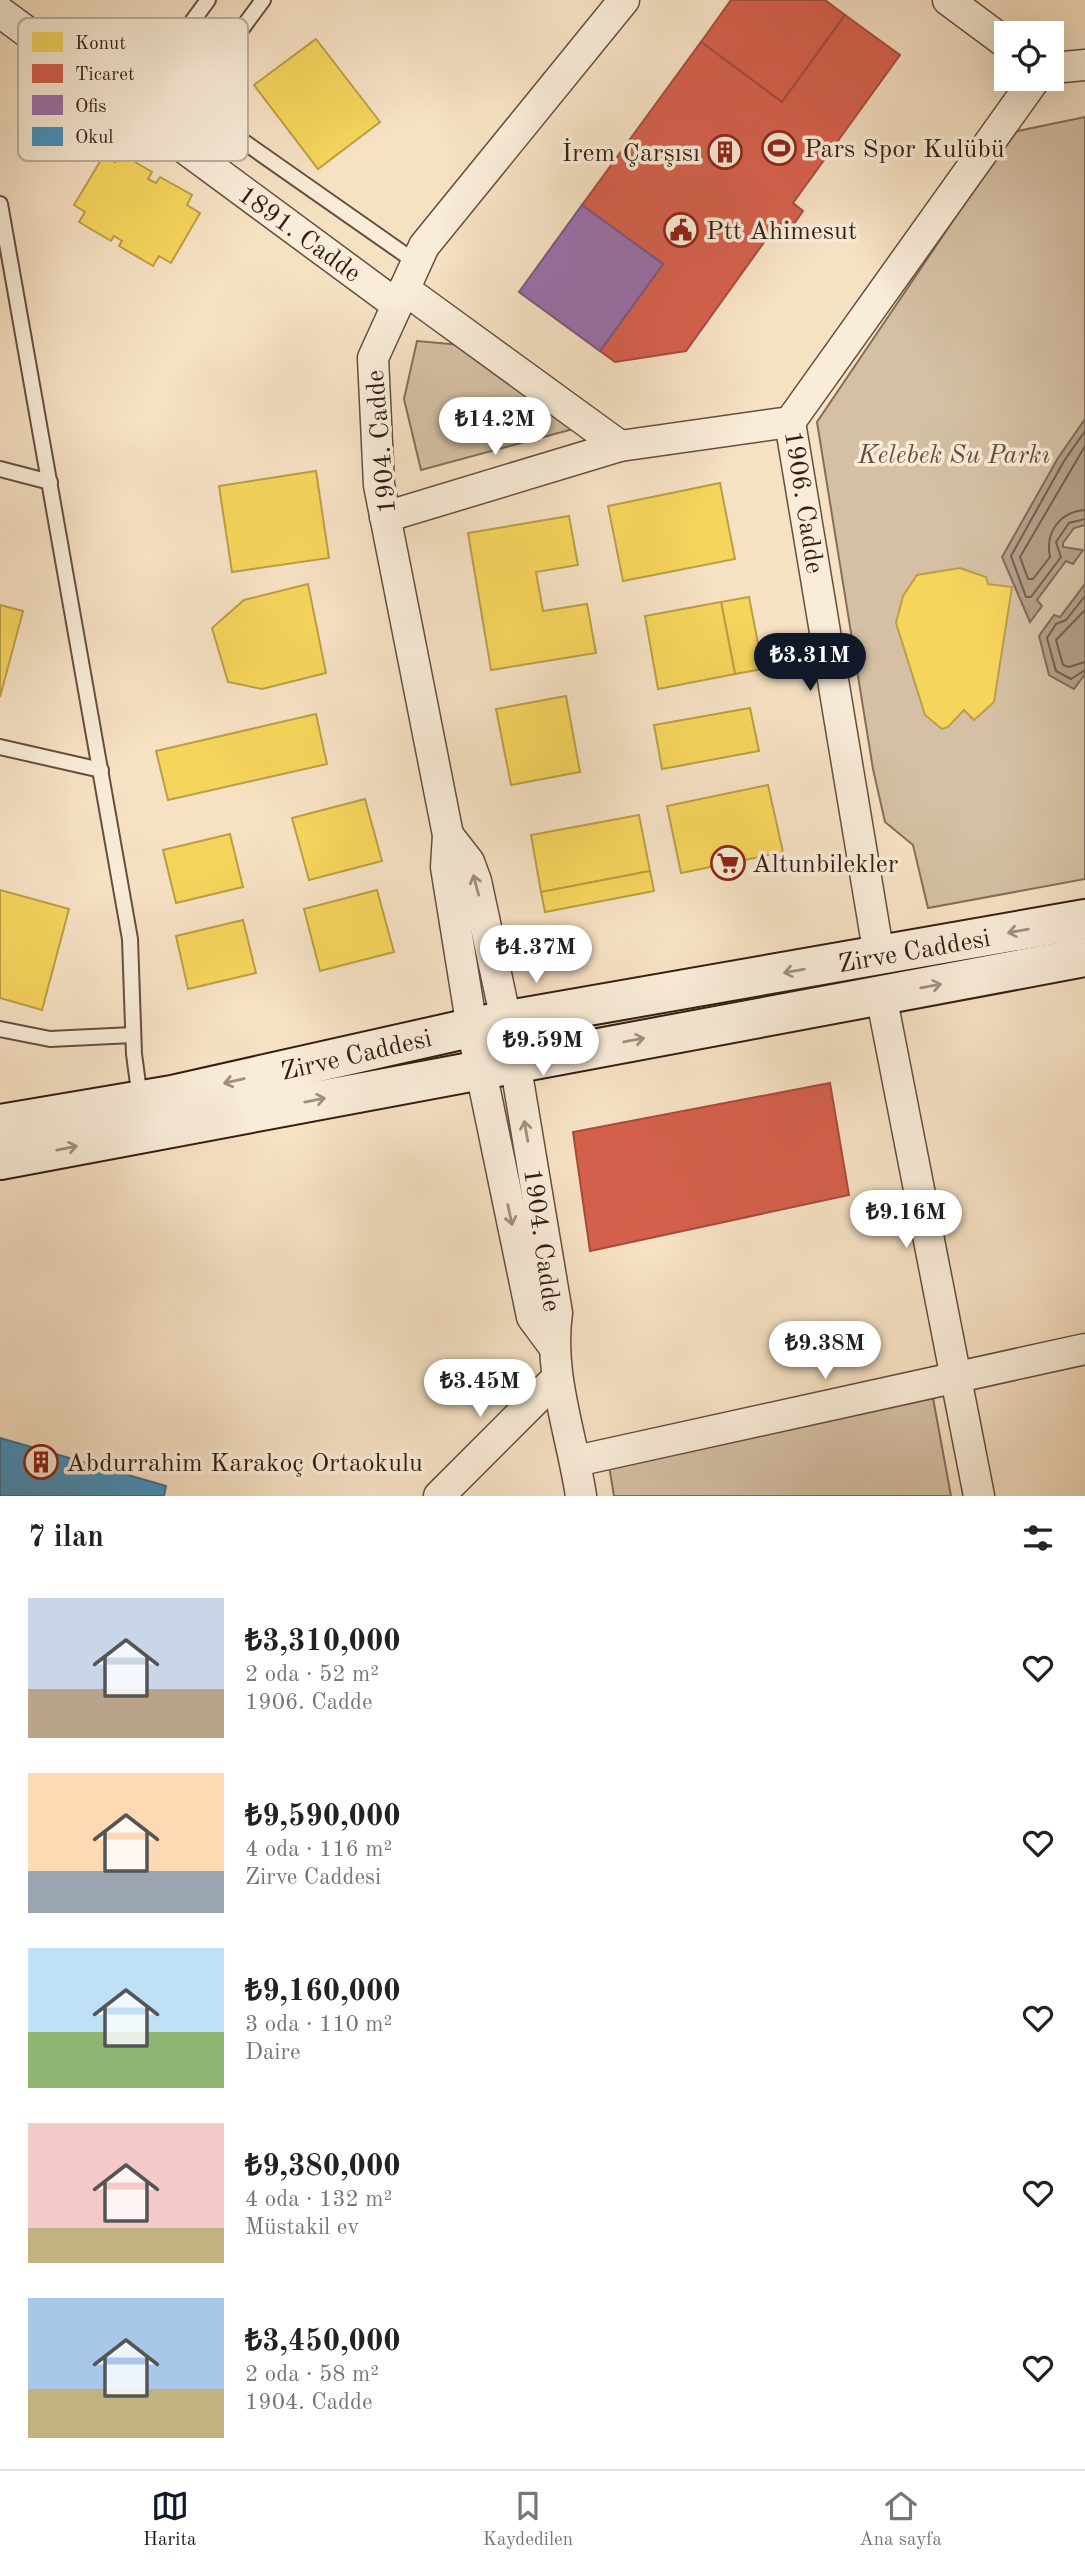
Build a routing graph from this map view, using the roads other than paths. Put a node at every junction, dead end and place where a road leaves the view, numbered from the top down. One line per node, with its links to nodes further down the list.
1 (208, 0): 6 (lane)
2 (263, 0): 7 (lane)
3 (624, 0): 16 (street, 1904. Cadde)
4 (948, 0): 9 (street)
5 (1, 14): 8 (street, 1891. Cadde)
6 (195, 18)
7 (248, 20)
8 (18, 26)
9 (994, 34)
10 (1085, 65): 11 (street)
11 (1064, 67)
12 (1026, 91): 17 (street, 1906. Cadde)
13 (248, 150): 16 (lane)
14 (213, 161): 16 (street, 1891. Cadde)
15 (0, 204): 20 (lane)
16 (406, 286): 18 (street, 1891. Cadde); 21 (street, 1904. Cadde)
17 (790, 422): 18 (street); 25 (street, 1906. Cadde)
18 (620, 446): 21 (street)
19 (0, 469): 20 (lane)
20 (50, 482): 23 (lane)
21 (385, 517): 28 (street, 1904. Cadde)
22 (0, 747): 23 (lane)
23 (102, 770): 30 (lane)
24 (1085, 919): 25 (main road, Zirve Caddesi, one-way to 25)
25 (879, 956): 28 (main road, Zirve Caddesi, one-way to 28)
26 (1085, 957): 27 (main road, Zirve Caddesi, one-way to 26)
27 (881, 995): 31 (main road, Zirve Caddesi, one-way to 27); 37 (street)
28 (489, 1024): 31 (street, 1904. Cadde); 32 (main road, Zirve Caddesi, one-way to 32)
29 (0, 1029): 30 (lane)
30 (133, 1035): 32 (lane)
31 (497, 1065): 34 (main road, Zirve Caddesi, one-way to 31); 36 (street, 1904. Cadde)
32 (140, 1100): 33 (main road, Zirve Caddesi)
33 (0, 1124)
34 (0, 1160)
35 (1085, 1349): 37 (street)
36 (558, 1378): 38 (street); 39 (street)
37 (957, 1378): 38 (street); 41 (street)
38 (576, 1461): 40 (street)
39 (439, 1496)
40 (581, 1496)
41 (979, 1496)

